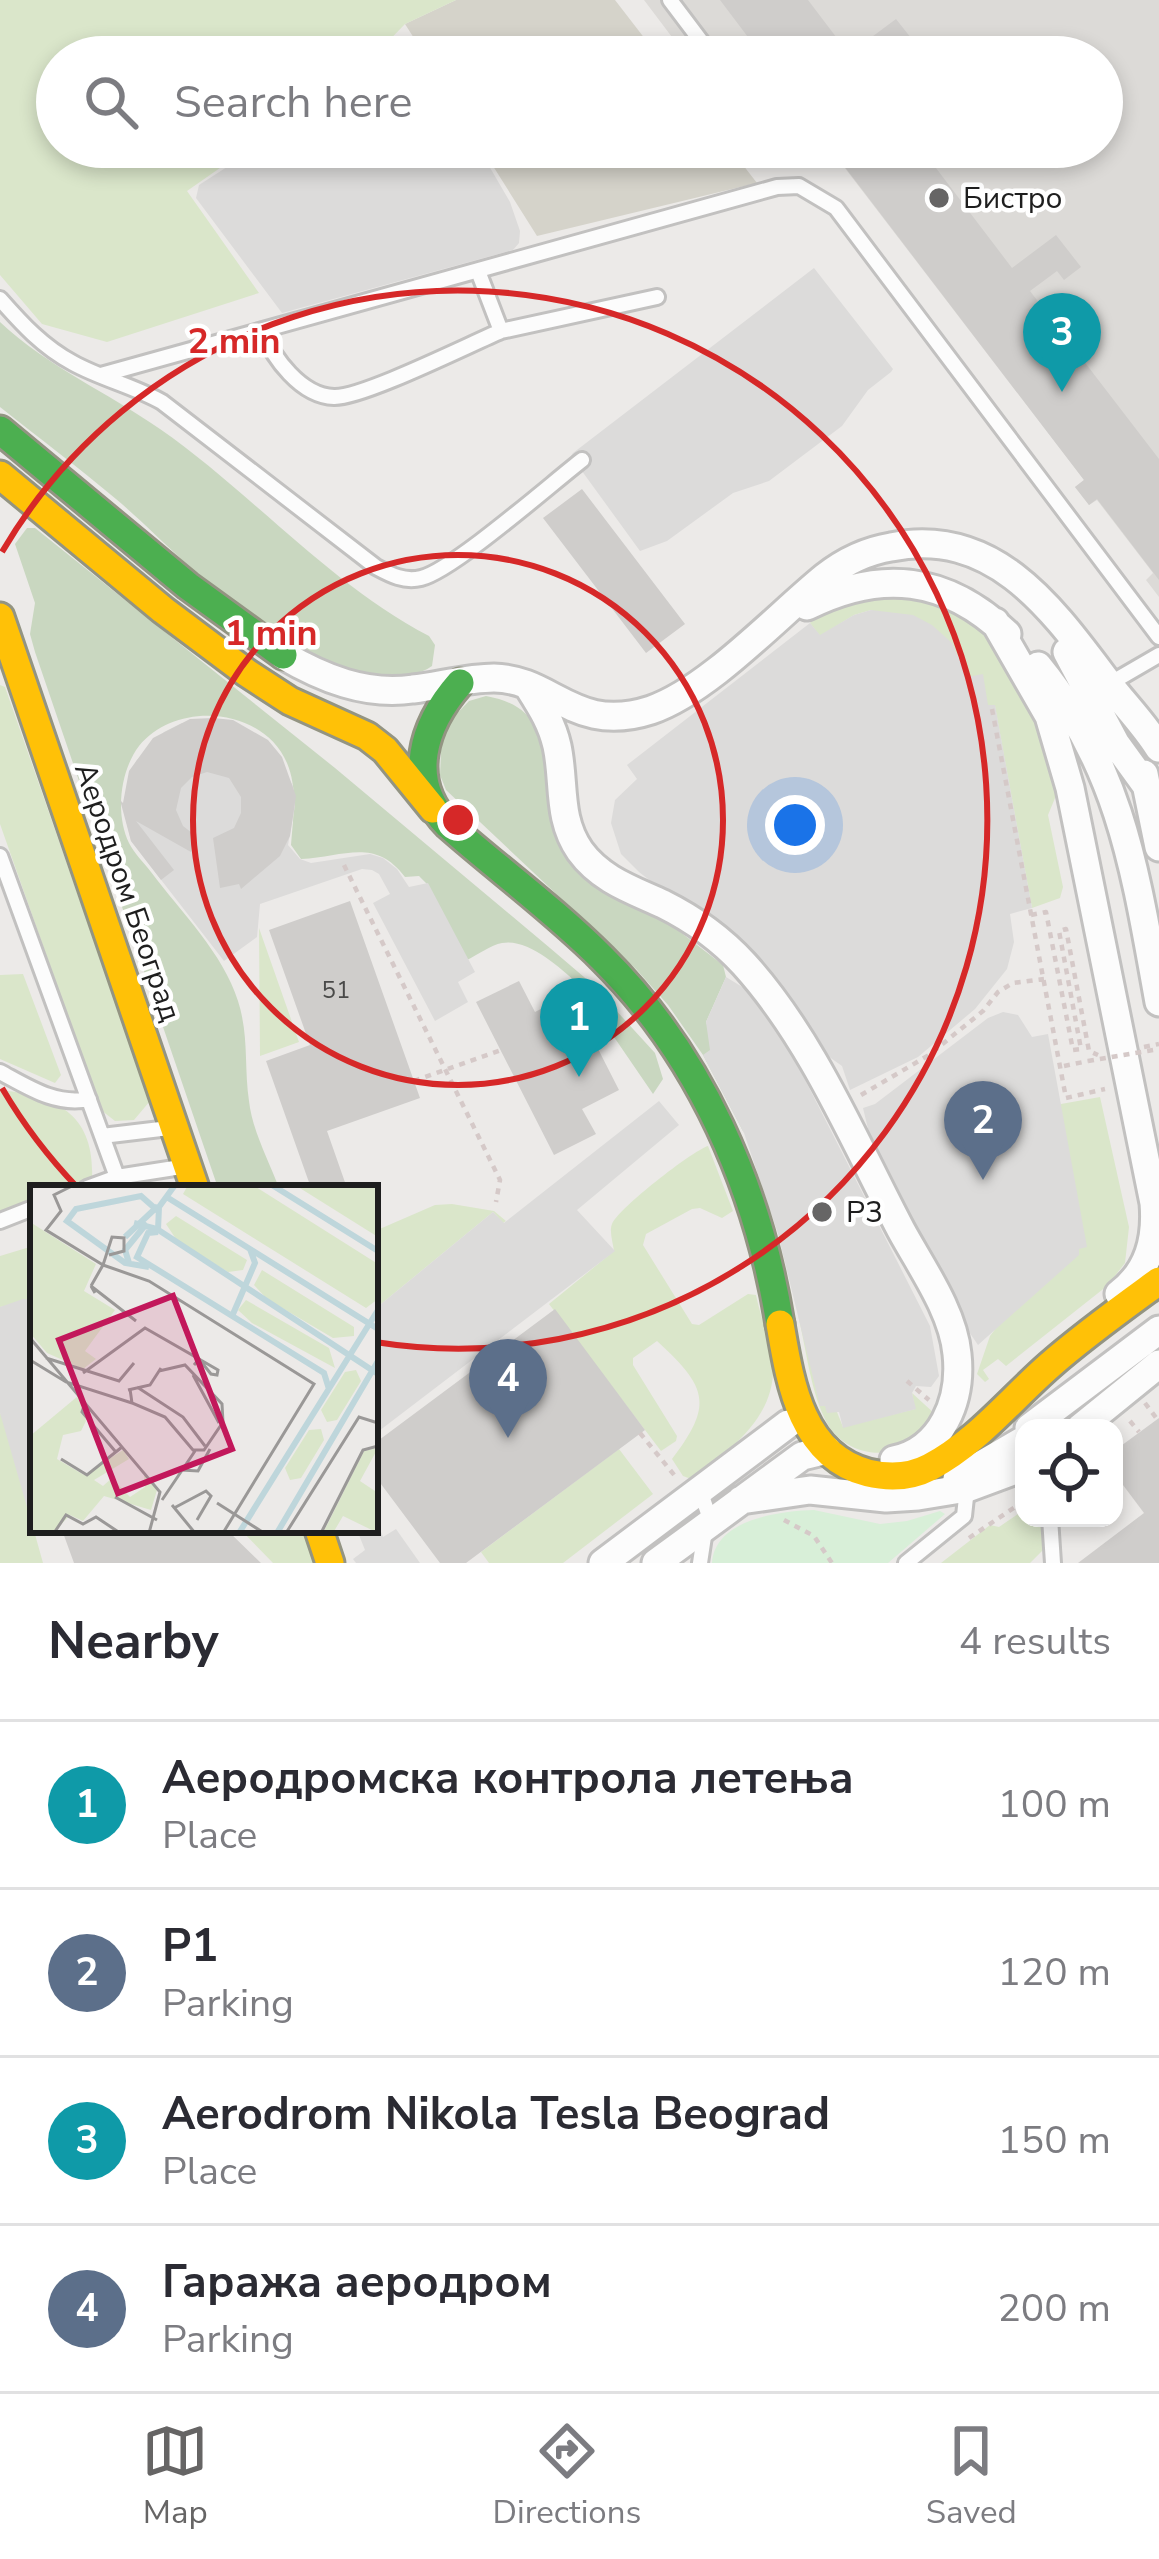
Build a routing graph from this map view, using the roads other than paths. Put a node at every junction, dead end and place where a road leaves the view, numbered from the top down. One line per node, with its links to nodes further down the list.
1 (670, 0): 2 (lane)
2 (697, 36)
3 (478, 271): 6 (lane); 7 (lane); 15 (lane)
4 (657, 297): 7 (lane)
5 (0, 299): 8 (lane)
6 (262, 330): 7 (lane); 8 (lane)
7 (500, 331)
8 (101, 375): 10 (lane)
9 (0, 430): 18 (street)
10 (582, 460)
11 (0, 475): 24 (street)
12 (0, 617): 16 (street, Аеродром Београд)
13 (782, 619): 14 (street); 19 (street); 20 (street)
14 (995, 622): 22 (street); 44 (street)
15 (1159, 637)
16 (6, 653): 31 (street, Аеродром Београд)
17 (1159, 655): 20 (lane)
18 (460, 683): 19 (street); 24 (street)
19 (527, 686): 51 (street)
20 (1101, 689): 21 (street); 23 (street)
21 (1159, 748)
22 (1093, 753): 27 (street); 28 (street)
23 (1154, 779): 25 (street)
24 (434, 809): 41 (street)
25 (1159, 847)
26 (0, 856): 30 (lane)
27 (1159, 873)
28 (1159, 1002)
29 (0, 1072): 30 (lane)
30 (88, 1100): 32 (lane)
31 (174, 1127): 32 (lane); 34 (street, Аеродром Београд)
32 (102, 1136): 33 (lane)
33 (117, 1177): 34 (lane); 35 (lane)
34 (191, 1177)
35 (95, 1185)
36 (30, 1209): 37 (lane)
37 (0, 1221)
38 (1159, 1281): 44 (street)
39 (1159, 1298): 44 (street)
40 (1159, 1330): 43 (street)
41 (787, 1346): 48 (street); 51 (street)
42 (1159, 1364): 47 (street)
43 (1064, 1404): 45 (street); 46 (street)
44 (992, 1414): 51 (street)
45 (1048, 1419)
46 (1051, 1419)
47 (1092, 1419)
48 (788, 1424): 51 (street); 52 (street)
49 (1015, 1447): 55 (street)
50 (1015, 1449): 53 (street)
51 (823, 1454): 54 (street); 56 (street)
52 (690, 1486): 57 (lane); 61 (street)
53 (968, 1488): 55 (street); 64 (lane)
54 (835, 1490): 55 (street); 56 (street)
55 (938, 1490)
56 (741, 1501): 57 (street)
57 (711, 1522): 62 (street); 63 (lane)
58 (1051, 1527): 65 (lane)
59 (320, 1533): 60 (street)
60 (330, 1563)
61 (603, 1563)
62 (656, 1563)
63 (700, 1563)
64 (906, 1563)
65 (1053, 1563)

